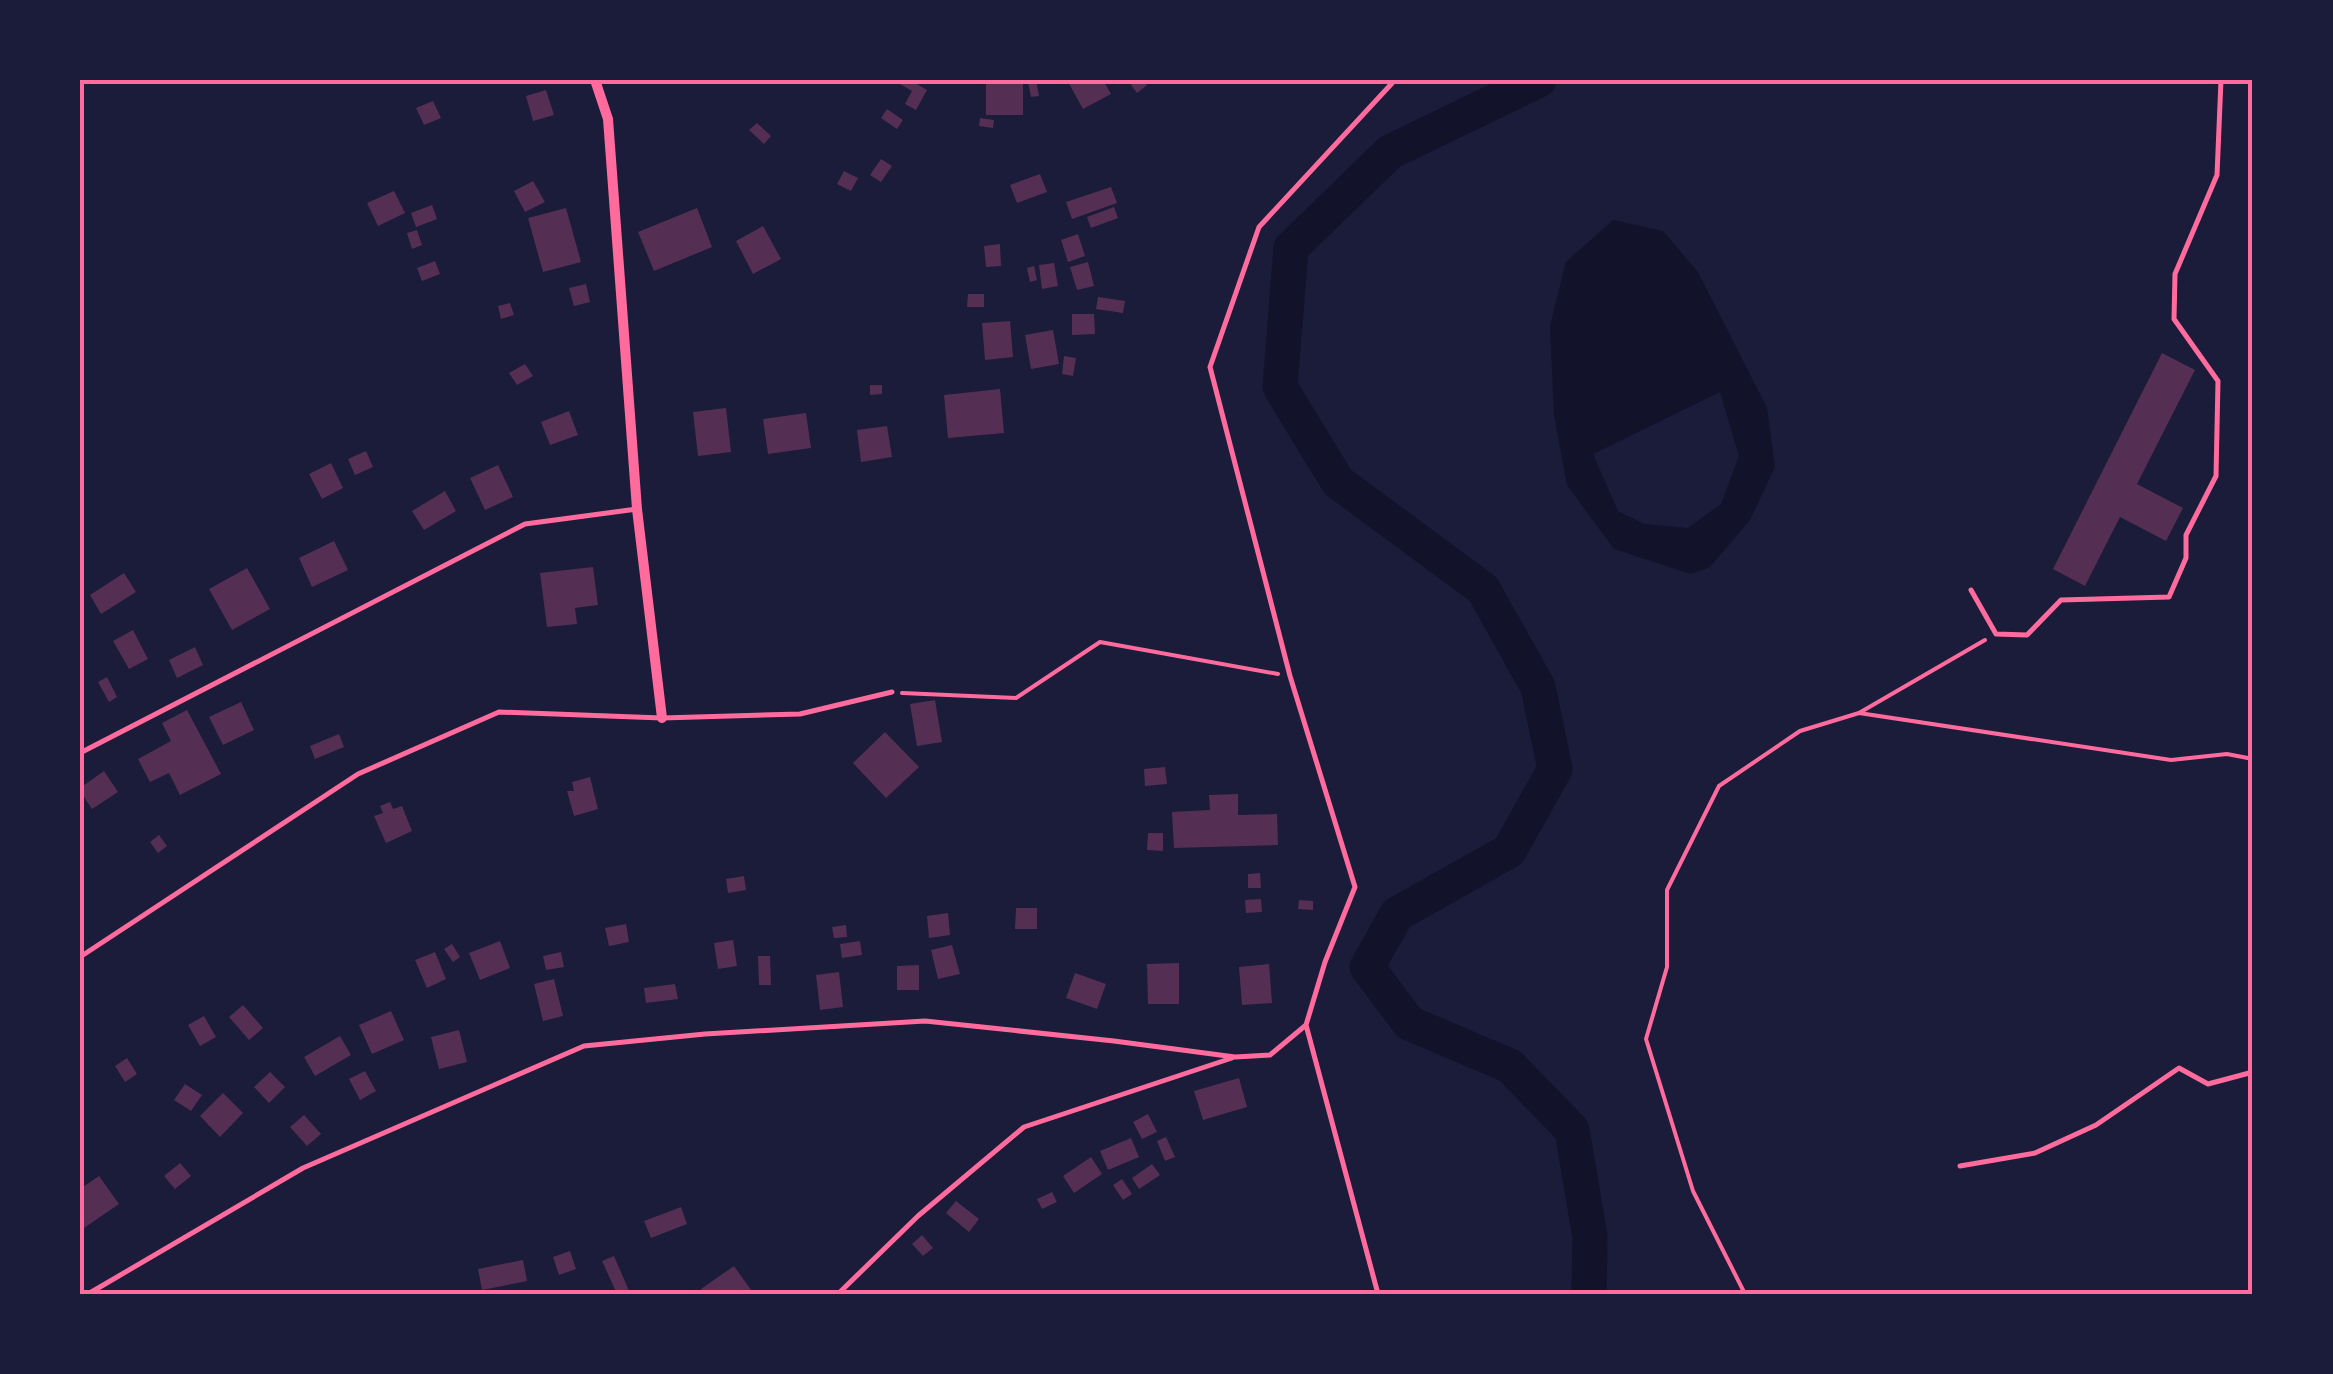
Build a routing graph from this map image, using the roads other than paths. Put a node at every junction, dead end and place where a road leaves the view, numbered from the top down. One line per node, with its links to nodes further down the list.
1 (595, 80): 4 (street)
2 (1395, 80): 10 (lane)
3 (2221, 80): 5 (lane)
4 (637, 509): 7 (street); 8 (lane)
5 (1971, 590)
6 (892, 692): 7 (lane)
7 (662, 718): 9 (lane)
8 (80, 753)
9 (80, 957)
10 (1306, 1025): 11 (lane); 16 (lane)
11 (1235, 1057): 14 (lane); 15 (lane)
12 (2253, 1072): 13 (lane)
13 (1960, 1166)
14 (88, 1294)
15 (838, 1294)
16 (1378, 1294)

